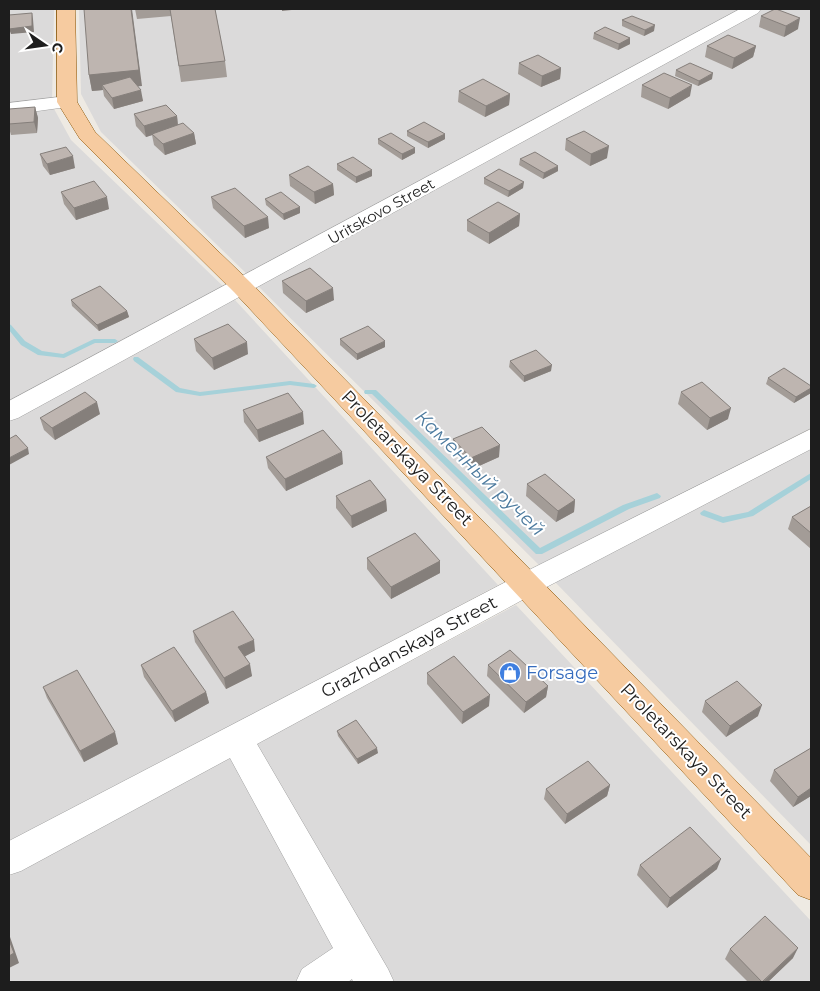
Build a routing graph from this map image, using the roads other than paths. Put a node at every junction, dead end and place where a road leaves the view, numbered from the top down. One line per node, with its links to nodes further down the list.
1 (66, 9): 3 (main road)
2 (752, 9): 5 (street, Uritskovo Street)
3 (67, 102): 4 (street); 5 (main road, Proletarskaya Street)
4 (9, 108)
5 (242, 287): 6 (street, Uritskovo Street); 8 (main road, Proletarskaya Street)
6 (9, 412)
7 (811, 438): 8 (street, Grazhdanskaya Street)
8 (527, 584): 9 (street, Grazhdanskaya Street); 11 (main road, Proletarskaya Street)
9 (236, 738): 10 (street, Grazhdanskaya Street); 12 (street)
10 (9, 859)
11 (811, 883)
12 (366, 968): 13 (street)
13 (315, 982)

